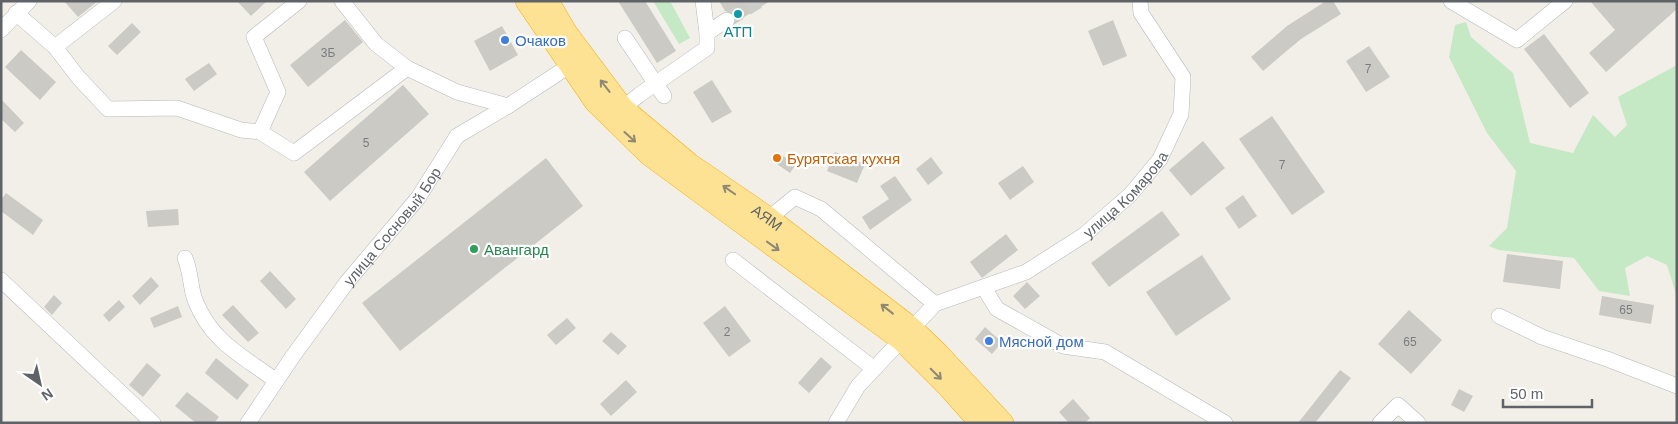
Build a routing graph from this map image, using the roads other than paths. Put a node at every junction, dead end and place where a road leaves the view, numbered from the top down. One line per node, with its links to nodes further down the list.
1 (29, 1): 11 (street)
2 (114, 1): 16 (street)
3 (299, 1): 22 (street)
4 (342, 1): 18 (street)
5 (526, 1): 17 (highway, АЯМ)
6 (548, 1): 21 (highway, АЯМ, one-way to 6)
7 (703, 1): 14 (street)
8 (1140, 1): 27 (street, улица Комарова)
9 (1451, 1): 10 (street)
10 (1565, 1)
11 (16, 13): 13 (street); 16 (street)
12 (727, 20): 14 (street)
13 (1, 30)
14 (707, 32): 19 (street)
15 (626, 38): 19 (street)
16 (55, 48): 22 (street)
17 (569, 66): 20 (street, улица Сосновый Бор); 30 (highway, АЯМ, one-way to 30)
18 (407, 68): 20 (street); 22 (street)
19 (660, 90): 21 (street)
20 (508, 106): 32 (street, улица Сосновый Бор)
21 (623, 108): 23 (highway, АЯМ, one-way to 21)
22 (260, 132)
23 (769, 218): 28 (street); 30 (highway, АЯМ, one-way to 23)
24 (185, 258): 32 (street)
25 (733, 260): 31 (street)
26 (1, 280): 34 (street)
27 (984, 288): 28 (street, улица Комарова); 39 (street)
28 (935, 304): 30 (street)
29 (1499, 316): 33 (street)
30 (907, 334): 31 (street); 37 (highway, АЯМ, one-way to 37); 38 (highway, АЯМ)
31 (873, 368): 36 (street)
32 (276, 381): 35 (street, улица Сосновый Бор)
33 (1677, 386)
34 (153, 423)
35 (248, 423)
36 (836, 423)
37 (980, 423)
38 (1003, 423)
39 (1225, 423)
40 (1380, 423): 41 (street)
41 (1418, 423)

